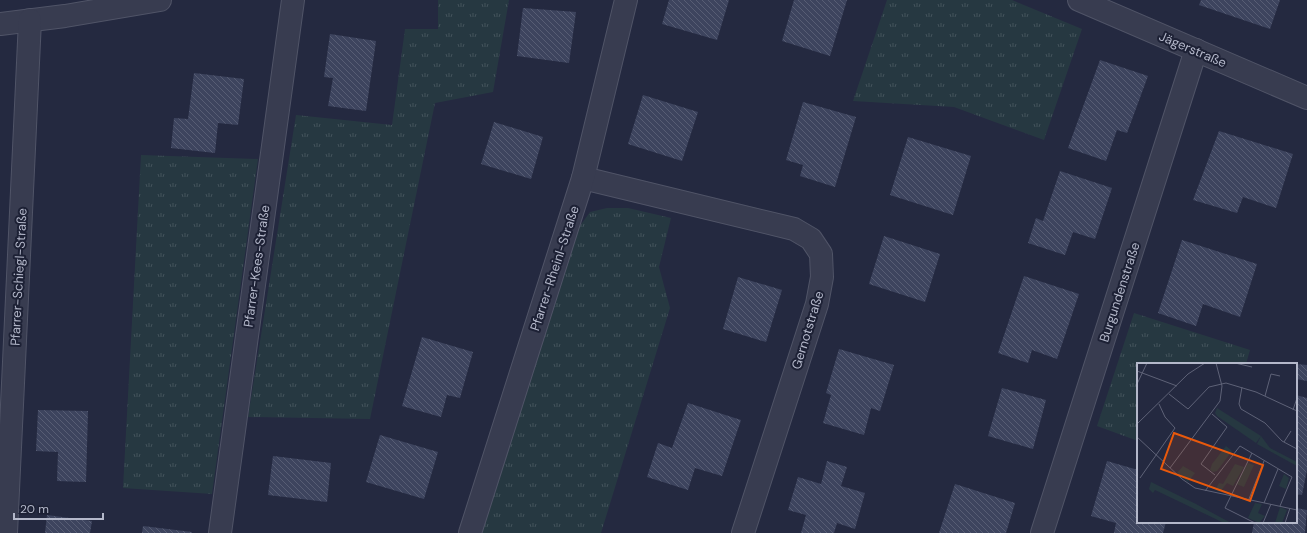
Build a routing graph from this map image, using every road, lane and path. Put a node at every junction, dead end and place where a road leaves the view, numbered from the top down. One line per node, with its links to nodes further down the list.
1 (160, 0): 5 (street)
2 (293, 0): 11 (street, Pfarrer-Kees-Straße)
3 (626, 0): 9 (street, Pfarrer-Rheinl-Straße)
4 (1079, 0): 7 (street, Jägerstraße)
5 (30, 20): 6 (street); 10 (street, Pfarrer-Schiegl-Straße)
6 (0, 24)
7 (1196, 50): 8 (street, Jägerstraße); 14 (street, Burgundenstraße)
8 (1307, 98)
9 (583, 178): 12 (street, Pfarrer-Rheinl-Straße); 13 (street, Gernotstraße)
10 (6, 533)
11 (220, 533)
12 (470, 533)
13 (743, 533)
14 (1042, 533)

